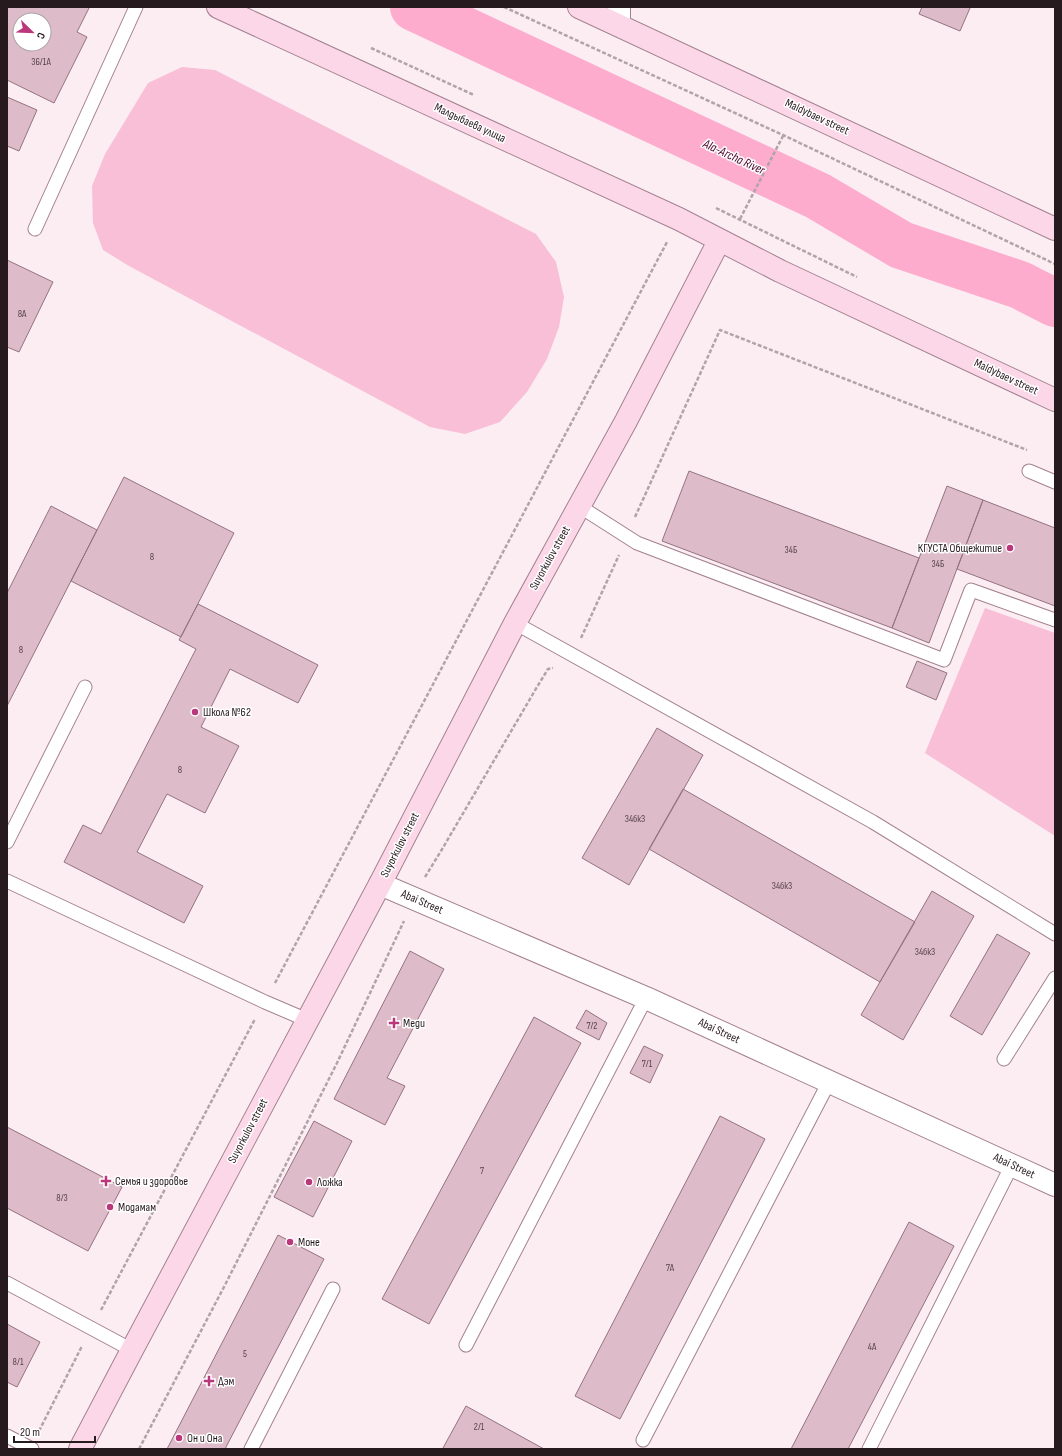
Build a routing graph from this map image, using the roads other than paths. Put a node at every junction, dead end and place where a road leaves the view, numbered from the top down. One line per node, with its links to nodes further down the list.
1 (136, 7): 6 (lane)
2 (218, 7): 7 (street, Малдыбаева улица)
3 (579, 7): 4 (street, Maldybaev street)
4 (619, 16): 5 (street, Maldybaev street)
5 (1054, 224)
6 (35, 229)
7 (720, 241): 8 (street, Maldybaev street); 11 (street, Suyorkulov street)
8 (1055, 400)
9 (1028, 471): 10 (lane)
10 (1055, 482)
11 (579, 506): 12 (lane); 13 (street, Suyorkulov street)
12 (1055, 620)
13 (515, 623): 17 (street, Suyorkulov street); 18 (lane)
14 (85, 687): 15 (lane)
15 (7, 842)
16 (7, 881): 21 (lane)
17 (380, 884): 20 (street, Abai Street); 21 (street, Suyorkulov street)
18 (1055, 934)
19 (1055, 978): 22 (lane)
20 (646, 998): 23 (street, Abai Street); 28 (lane)
21 (307, 1020): 29 (street, Suyorkulov street)
22 (1004, 1059)
23 (829, 1082): 24 (street, Abai Street); 31 (lane)
24 (1012, 1165): 25 (street, Abai Street); 35 (lane)
25 (1055, 1185)
26 (7, 1283): 29 (lane)
27 (334, 1289): 34 (lane)
28 (466, 1344)
29 (132, 1350): 33 (street, Suyorkulov street)
30 (7, 1436): 32 (lane)
31 (643, 1440)
32 (31, 1448)
33 (80, 1449)
34 (250, 1449)
35 (869, 1449)

